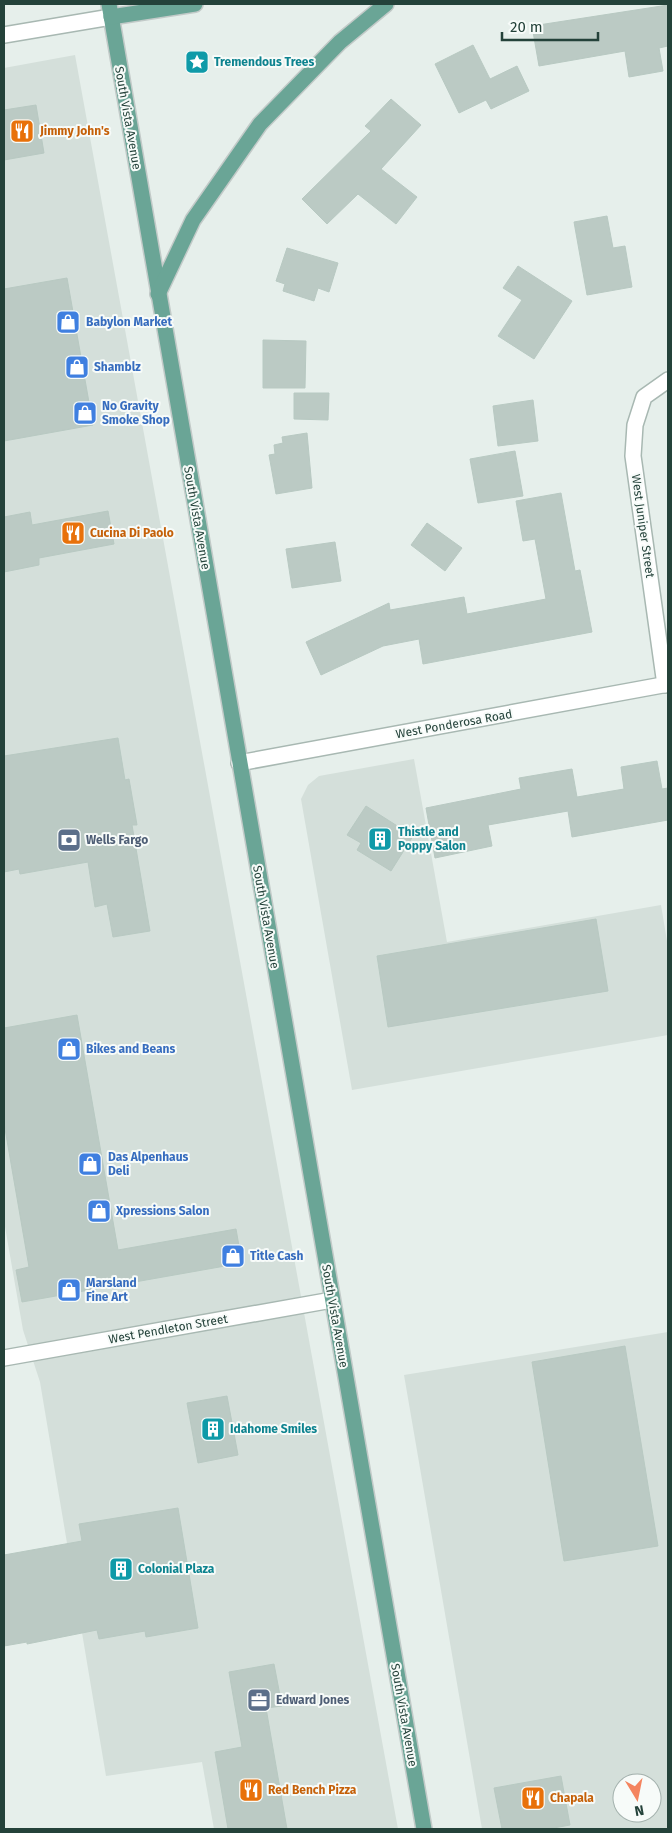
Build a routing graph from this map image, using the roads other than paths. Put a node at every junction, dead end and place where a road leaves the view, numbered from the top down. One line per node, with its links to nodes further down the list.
1 (194, 4): 3 (main road)
2 (386, 4): 5 (main road)
3 (110, 10): 4 (street); 5 (main road, South Vista Avenue)
4 (4, 35)
5 (158, 294): 8 (main road, South Vista Avenue)
6 (668, 380): 7 (street, West Juniper Street)
7 (667, 685): 8 (street, West Ponderosa Road)
8 (239, 763): 9 (main road, South Vista Avenue)
9 (332, 1300): 10 (street, West Pendleton Street); 11 (main road, South Vista Avenue)
10 (4, 1358)
11 (424, 1829)

